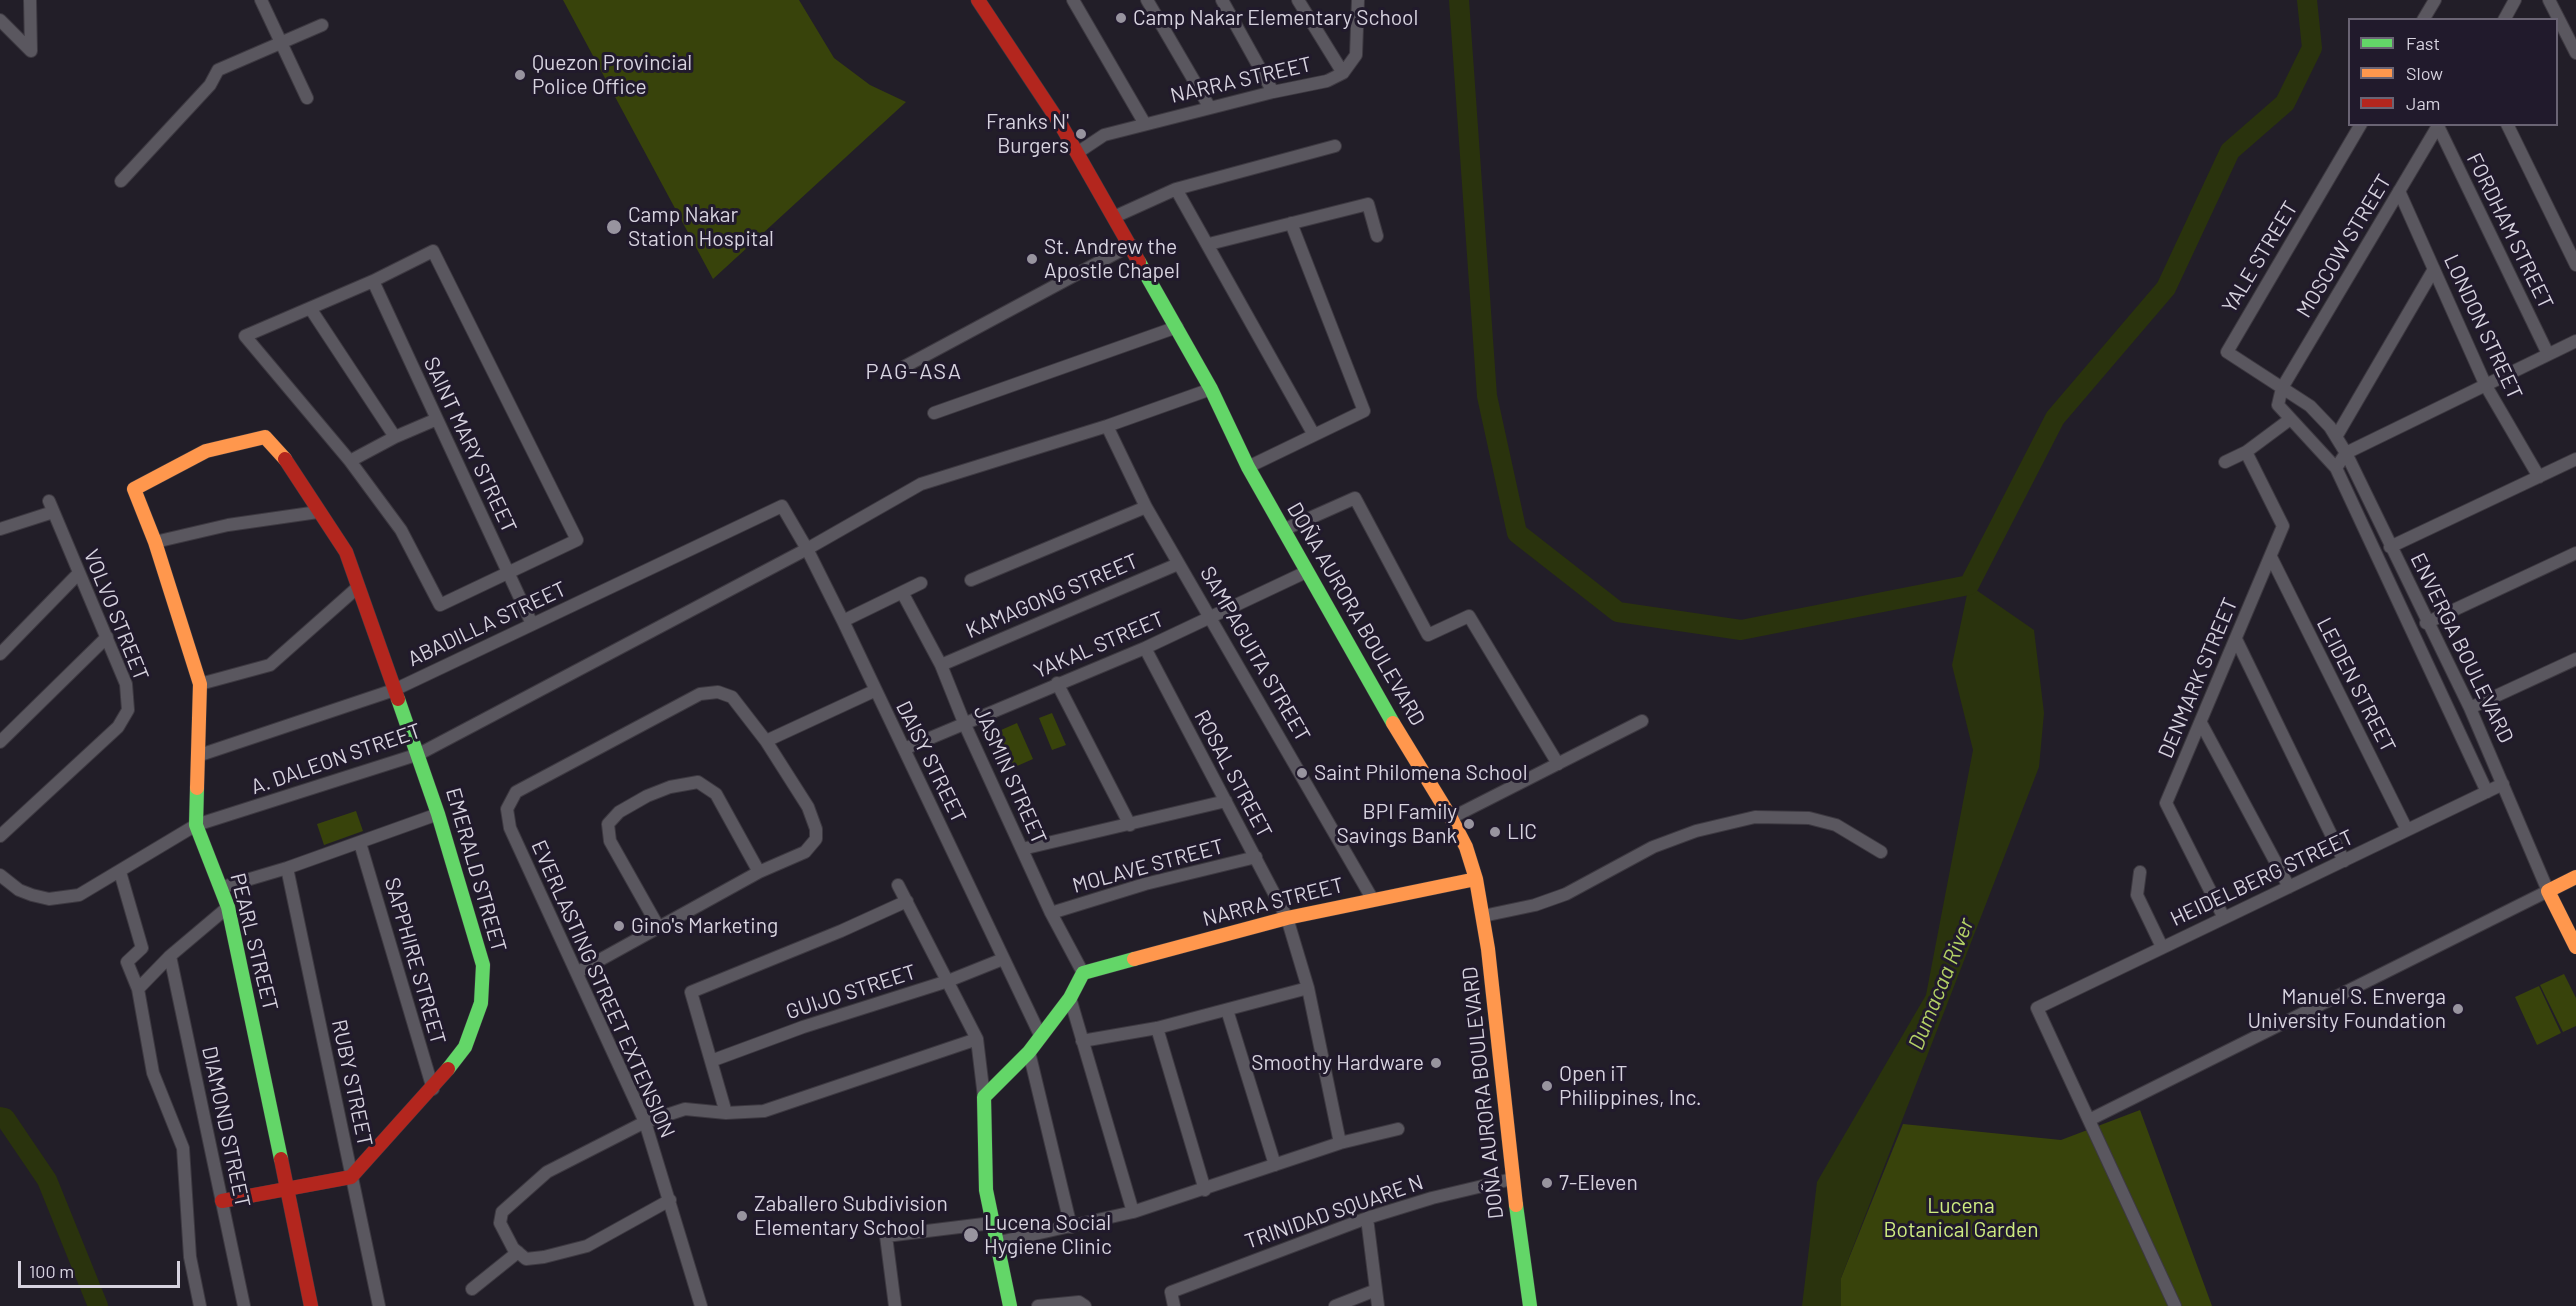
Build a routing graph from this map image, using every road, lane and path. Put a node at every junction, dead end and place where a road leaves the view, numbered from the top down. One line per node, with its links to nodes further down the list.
1 (30, 0): 14 (street)
2 (261, 0): 16 (street)
3 (978, 0): 28 (street, DOÑA AURORA BOULEVARD)
4 (1073, 0): 22 (street)
5 (1147, 0): 21 (street)
6 (1222, 0): 19 (street)
7 (1298, 0): 18 (street)
8 (1358, 0): 18 (street, NARRA STREET)
9 (2435, 0): 12 (street)
10 (2516, 0): 13 (street)
11 (2549, 0): 17 (street)
12 (2425, 18)
13 (2505, 18)
14 (0, 20)
15 (322, 25): 16 (street)
16 (281, 42): 20 (street); 29 (street)
17 (2576, 53)
18 (1343, 73): 19 (street, NARRA STREET)
19 (1274, 92): 21 (street, NARRA STREET)
20 (307, 98)
21 (1210, 108): 22 (street, NARRA STREET)
22 (1145, 124): 28 (street, NARRA STREET)
23 (2360, 126): 46 (street, YALE STREET)
24 (2438, 126): 31 (street, MOSCOW STREET)
25 (2439, 126): 43 (street, FORDHAM STREET)
26 (2509, 126): 37 (street)
27 (1335, 146): 30 (street)
28 (1077, 153): 32 (street, DOÑA AURORA BOULEVARD)
29 (121, 181)
30 (1176, 189): 32 (street); 35 (street)
31 (2399, 191): 38 (street, LONDON STREET); 46 (street, MOSCOW STREET)
32 (1114, 217): 36 (street, DOÑA AURORA BOULEVARD)
33 (1291, 223): 34 (street); 35 (street); 52 (street)
34 (1377, 236)
35 (1209, 244): 52 (street)
36 (1131, 245): 41 (street, DOÑA AURORA BOULEVARD); 44 (street)
37 (2576, 265)
38 (2434, 269): 45 (street, LONDON STREET); 54 (street)
39 (373, 281): 40 (street); 49 (street, SAINT MARY STREET); 77 (street)
40 (310, 308): 53 (street); 58 (street)
41 (1177, 327): 47 (street, DOÑA AURORA BOULEVARD); 48 (street)
42 (2576, 340): 43 (street)
43 (2548, 354): 45 (street)
44 (900, 369)
45 (2486, 386): 56 (street); 62 (street, LONDON STREET)
46 (2282, 388): 50 (street); 54 (street, ENVERGA BOULEVARD)
47 (1211, 389): 51 (street, A. DALEON STREET); 60 (street, DOÑA AURORA BOULEVARD)
48 (934, 413)
49 (437, 419): 53 (street); 77 (street, SAINT MARY STREET)
50 (2289, 420): 55 (street); 61 (street)
51 (1107, 426): 65 (street, SAMPAGUITA STREET); 71 (street, A. DALEON STREET)
52 (1314, 435): 60 (street)
53 (395, 437): 58 (street)
54 (2336, 437): 56 (street, ENVERGA BOULEVARD)
55 (2246, 452): 59 (street); 73 (street, DENMARK STREET)
56 (2346, 453): 61 (street); 70 (street, ENVERGA BOULEVARD)
57 (2576, 459): 62 (street)
58 (350, 461): 77 (street)
59 (2225, 462)
60 (1248, 467): 68 (street, DOÑA AURORA BOULEVARD)
61 (2336, 468): 107 (street)
62 (2539, 477): 70 (street)
63 (134, 489): 66 (street, EMERALD STREET); 69 (street, PEARL STREET)
64 (782, 506): 71 (street, DAISY STREET); 85 (street, ABADILLA STREET)
65 (1146, 507): 74 (street, SAMPAGUITA STREET); 78 (street)
66 (318, 512): 69 (street); 80 (street, EMERALD STREET)
67 (0, 529): 76 (street, VOLVO STREET)
68 (1283, 530): 75 (street, DOÑA AURORA BOULEVARD); 105 (street)
69 (155, 542): 93 (street, PEARL STREET)
70 (2390, 547): 84 (street, ENVERGA BOULEVARD)
71 (807, 549): 83 (street, DAISY STREET); 103 (street, A. DALEON STREET)
72 (2576, 553): 84 (street)
73 (2271, 557): 87 (street, DENMARK STREET); 113 (street, LEIDEN STREET)
74 (1178, 564): 82 (street, SAMPAGUITA STREET); 91 (street, KAMAGONG STREET)
75 (1306, 572): 82 (street, YAKAL STREET); 110 (street, DOÑA AURORA BOULEVARD)
76 (79, 573): 86 (street, VOLVO STREET); 89 (street)
77 (507, 573): 85 (street, SAINT MARY STREET)
78 (971, 580)
79 (921, 583): 81 (street)
80 (358, 587): 93 (street); 94 (street, EMERALD STREET)
81 (903, 594): 83 (street); 91 (street, JASMIN STREET)
82 (1211, 617): 88 (street, YAKAL STREET); 131 (street, SAMPAGUITA STREET)
83 (843, 621): 95 (street, DAISY STREET)
84 (2426, 623): 96 (street, ENVERGA BOULEVARD)
85 (532, 624): 94 (street, ABADILLA STREET)
86 (107, 637): 101 (street); 114 (street, VOLVO STREET)
87 (2236, 639): 98 (street, DENMARK STREET); 119 (street)
88 (1145, 648): 92 (street, YAKAL STREET); 108 (street, ROSAL STREET)
89 (0, 654)
90 (2576, 659): 96 (street)
91 (941, 665): 99 (street, JASMIN STREET)
92 (1057, 683): 99 (street, YAKAL STREET); 112 (street)
93 (200, 684): 104 (street, PEARL STREET)
94 (394, 690): 103 (street, EMERALD STREET); 104 (street, ABADILLA STREET)
95 (874, 691): 100 (street); 102 (street, DAISY STREET)
96 (2470, 708): 106 (street, ENVERGA BOULEVARD)
97 (1642, 722): 105 (street)
98 (2201, 723): 129 (street); 137 (street, DENMARK STREET)
99 (965, 725): 102 (street, YAKAL STREET); 116 (street, JASMIN STREET)
100 (766, 741): 122 (street); 143 (street, EVERLASTING STREET EXTENSION)
101 (0, 742)
102 (904, 749): 142 (street, DAISY STREET)
103 (419, 754): 109 (street, EMERALD STREET); 111 (street, A. DALEON STREET)
104 (200, 755): 111 (street, PEARL STREET)
105 (1558, 764): 110 (street)
106 (2503, 784): 107 (street, HEIDELBERG STREET); 130 (street, ENVERGA BOULEVARD)
107 (2487, 792): 113 (street, HEIDELBERG STREET)
108 (1226, 801): 112 (street); 118 (street, ROSAL STREET)
109 (438, 814): 115 (street); 156 (street, EMERALD STREET)
110 (1451, 818): 126 (street, DOÑA AURORA BOULEVARD)
111 (196, 825): 121 (street, A. DALEON STREET); 128 (street, PEARL STREET)
112 (1130, 825): 116 (street)
113 (2407, 831): 119 (street, HEIDELBERG STREET)
114 (0, 836)
115 (360, 843): 120 (street); 156 (street, SAPPHIRE STREET)
116 (1022, 849): 134 (street, JASMIN STREET)
117 (1881, 852): 135 (street)
118 (1256, 858): 134 (street, MOLAVE STREET); 136 (street, ROSAL STREET)
119 (2344, 861): 129 (street, HEIDELBERG STREET)
120 (287, 868): 128 (street); 164 (street, RUBY STREET)
121 (120, 872): 124 (street, A. DALEON STREET); 147 (street)
122 (759, 872): 138 (street); 138 (street)
123 (2140, 872): 139 (street)
124 (0, 875)
125 (2576, 877): 130 (street)
126 (1476, 879): 131 (street, NARRA STREET); 135 (street, DOÑA AURORA BOULEVARD)
127 (898, 885): 132 (street)
128 (223, 887): 133 (street, PEARL STREET)
129 (2289, 887): 137 (street, HEIDELBERG STREET)
130 (2548, 891): 140 (street, ENVERGA BOULEVARD); 159 (street)
131 (1373, 900): 136 (street, NARRA STREET)
132 (907, 901): 145 (street); 155 (street)
133 (228, 907): 141 (street); 166 (street, PEARL STREET)
134 (1051, 913): 144 (street, JASMIN STREET)
135 (1483, 916): 165 (street, DOÑA AURORA BOULEVARD)
136 (1287, 918): 144 (street, NARRA STREET); 146 (street, ROSAL STREET)
137 (2224, 918): 139 (street, HEIDELBERG STREET)
138 (659, 928): 143 (street)
139 (2162, 947): 159 (street, HEIDELBERG STREET)
140 (2576, 947)
141 (170, 956): 147 (street); 169 (street, DIAMOND STREET)
142 (1003, 959): 145 (street, GUIJO STREET); 151 (street, DAISY STREET)
143 (578, 972): 160 (street, EVERLASTING STREET EXTENSION)
144 (1083, 973): 148 (street)
145 (948, 981): 152 (street); 155 (street, GUIJO STREET)
146 (1308, 988): 149 (street); 162 (street, ROSAL STREET)
147 (138, 989): 178 (street)
148 (1070, 998): 151 (street); 153 (street)
149 (1227, 1010): 150 (street); 163 (street)
150 (1157, 1028): 153 (street); 167 (street)
151 (1041, 1037): 154 (street)
152 (976, 1039): 157 (street); 158 (street)
153 (1082, 1041): 170 (street)
154 (1029, 1053): 157 (street); 173 (street)
155 (711, 1061): 158 (street)
156 (433, 1089): 164 (street, EMERALD STREET)
157 (984, 1097): 172 (street)
158 (726, 1113): 160 (street)
159 (2089, 1120): 191 (street)
160 (645, 1122): 168 (street, EVERLASTING STREET EXTENSION); 175 (street)
161 (1398, 1129): 162 (street)
162 (1340, 1143): 163 (street)
163 (1275, 1165): 167 (street)
164 (351, 1177): 166 (street); 181 (street, RUBY STREET)
165 (1512, 1179): 171 (street, TRINIDAD SQUARE N); 190 (street, DOÑA AURORA BOULEVARD)
166 (287, 1190): 169 (street); 180 (street, PEARL STREET)
167 (1205, 1190): 170 (street)
168 (670, 1200): 175 (street); 182 (street, EVERLASTING STREET EXTENSION)
169 (222, 1201): 179 (street, DIAMOND STREET)
170 (1133, 1212): 173 (street)
171 (1366, 1218): 177 (street); 187 (street, TRINIDAD SQUARE N)
172 (992, 1223): 174 (street); 183 (street)
173 (1071, 1227): 174 (street)
174 (995, 1243): 184 (street)
175 (518, 1252): 176 (street)
176 (472, 1289)
177 (1376, 1290): 188 (street); 189 (street)
178 (200, 1306)
179 (244, 1306)
180 (311, 1306)
181 (379, 1306)
182 (700, 1306)
183 (895, 1306)
184 (1010, 1306)
185 (1038, 1306): 186 (street)
186 (1085, 1306)
187 (1174, 1306)
188 (1335, 1306)
189 (1378, 1306)
190 (1530, 1306)
191 (2175, 1306)

